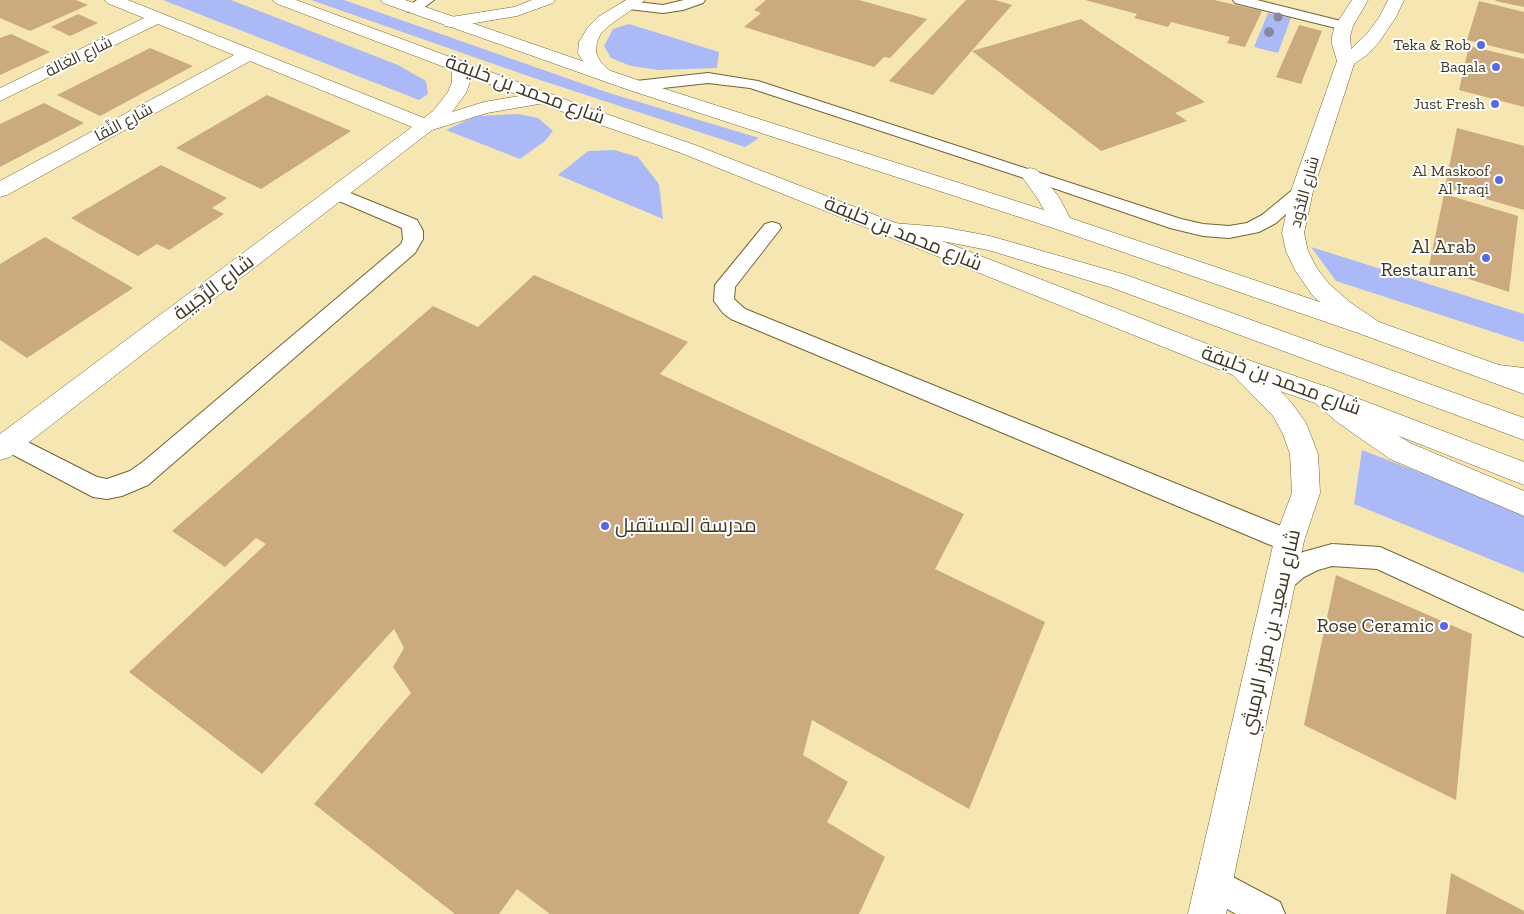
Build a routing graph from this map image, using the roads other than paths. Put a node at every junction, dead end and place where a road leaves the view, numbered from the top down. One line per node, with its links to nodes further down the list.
1 (113, 0): 11 (main road)
2 (280, 0): 16 (main road, شارع محمد بن خليفة)
3 (388, 0): 10 (main road, شارع محمد بن خليفة)
4 (547, 0): 12 (main road)
5 (698, 0): 9 (lane)
6 (1240, 0): 13 (lane)
7 (1360, 0): 13 (main road, شارع النُّدُود)
8 (1396, 0): 15 (main road)
9 (632, 3): 17 (main road)
10 (420, 4): 12 (main road, شارع محمد بن خليفة)
11 (158, 18): 14 (main road); 19 (main road, شارع الغالة)
12 (451, 22): 17 (main road, شارع محمد بن خليفة)
13 (1344, 26): 15 (main road, شارع النُّدُود)
14 (248, 55): 21 (main road); 23 (main road, شارع النِّقا)
15 (1346, 61): 24 (main road, شارع النُّدُود)
16 (456, 65): 20 (main road, شارع محمد بن خليفة); 21 (main road, شارع الرِّجَيبة)
17 (604, 74): 18 (main road, شارع محمد بن خليفة)
18 (636, 86): 22 (lane); 26 (main road, شارع محمد بن خليفة)
19 (0, 95)
20 (543, 98): 21 (main road, شارع الرِّجَيبة); 28 (main road, شارع محمد بن خليفة)
21 (426, 126): 25 (main road, شارع الرِّجَيبة)
22 (1030, 174): 24 (lane); 26 (main road)
23 (0, 190)
24 (1302, 191): 29 (main road, شارع النُّدُود)
25 (338, 194): 36 (main road, شارع الرِّجَيبة); 36 (lane)
26 (1061, 223): 29 (main road, شارع محمد بن خليفة)
27 (772, 228): 39 (lane)
28 (893, 230): 30 (main road, شارع محمد بن خليفة); 35 (main road)
29 (1370, 328): 31 (main road, شارع محمد بن خليفة)
30 (1242, 368): 34 (main road, شارع محمد بن خليفة); 39 (main road, شارع سعيد بن ميزر الرميثي)
31 (1499, 375): 32 (main road); 33 (main road, شارع محمد بن خليفة)
32 (1524, 378)
33 (1524, 384)
34 (1324, 396): 37 (main road, شارع محمد بن خليفة); 38 (main road)
35 (1524, 429)
36 (5, 446)
37 (1524, 474)
38 (1524, 504)
39 (1290, 541): 40 (main road, شارع سعيد بن ميزر الرميثي)
40 (1281, 581): 41 (lane); 42 (main road, شارع سعيد بن ميزر الرميثي)
41 (1524, 624)
42 (1210, 898): 43 (lane)
43 (1268, 914)

